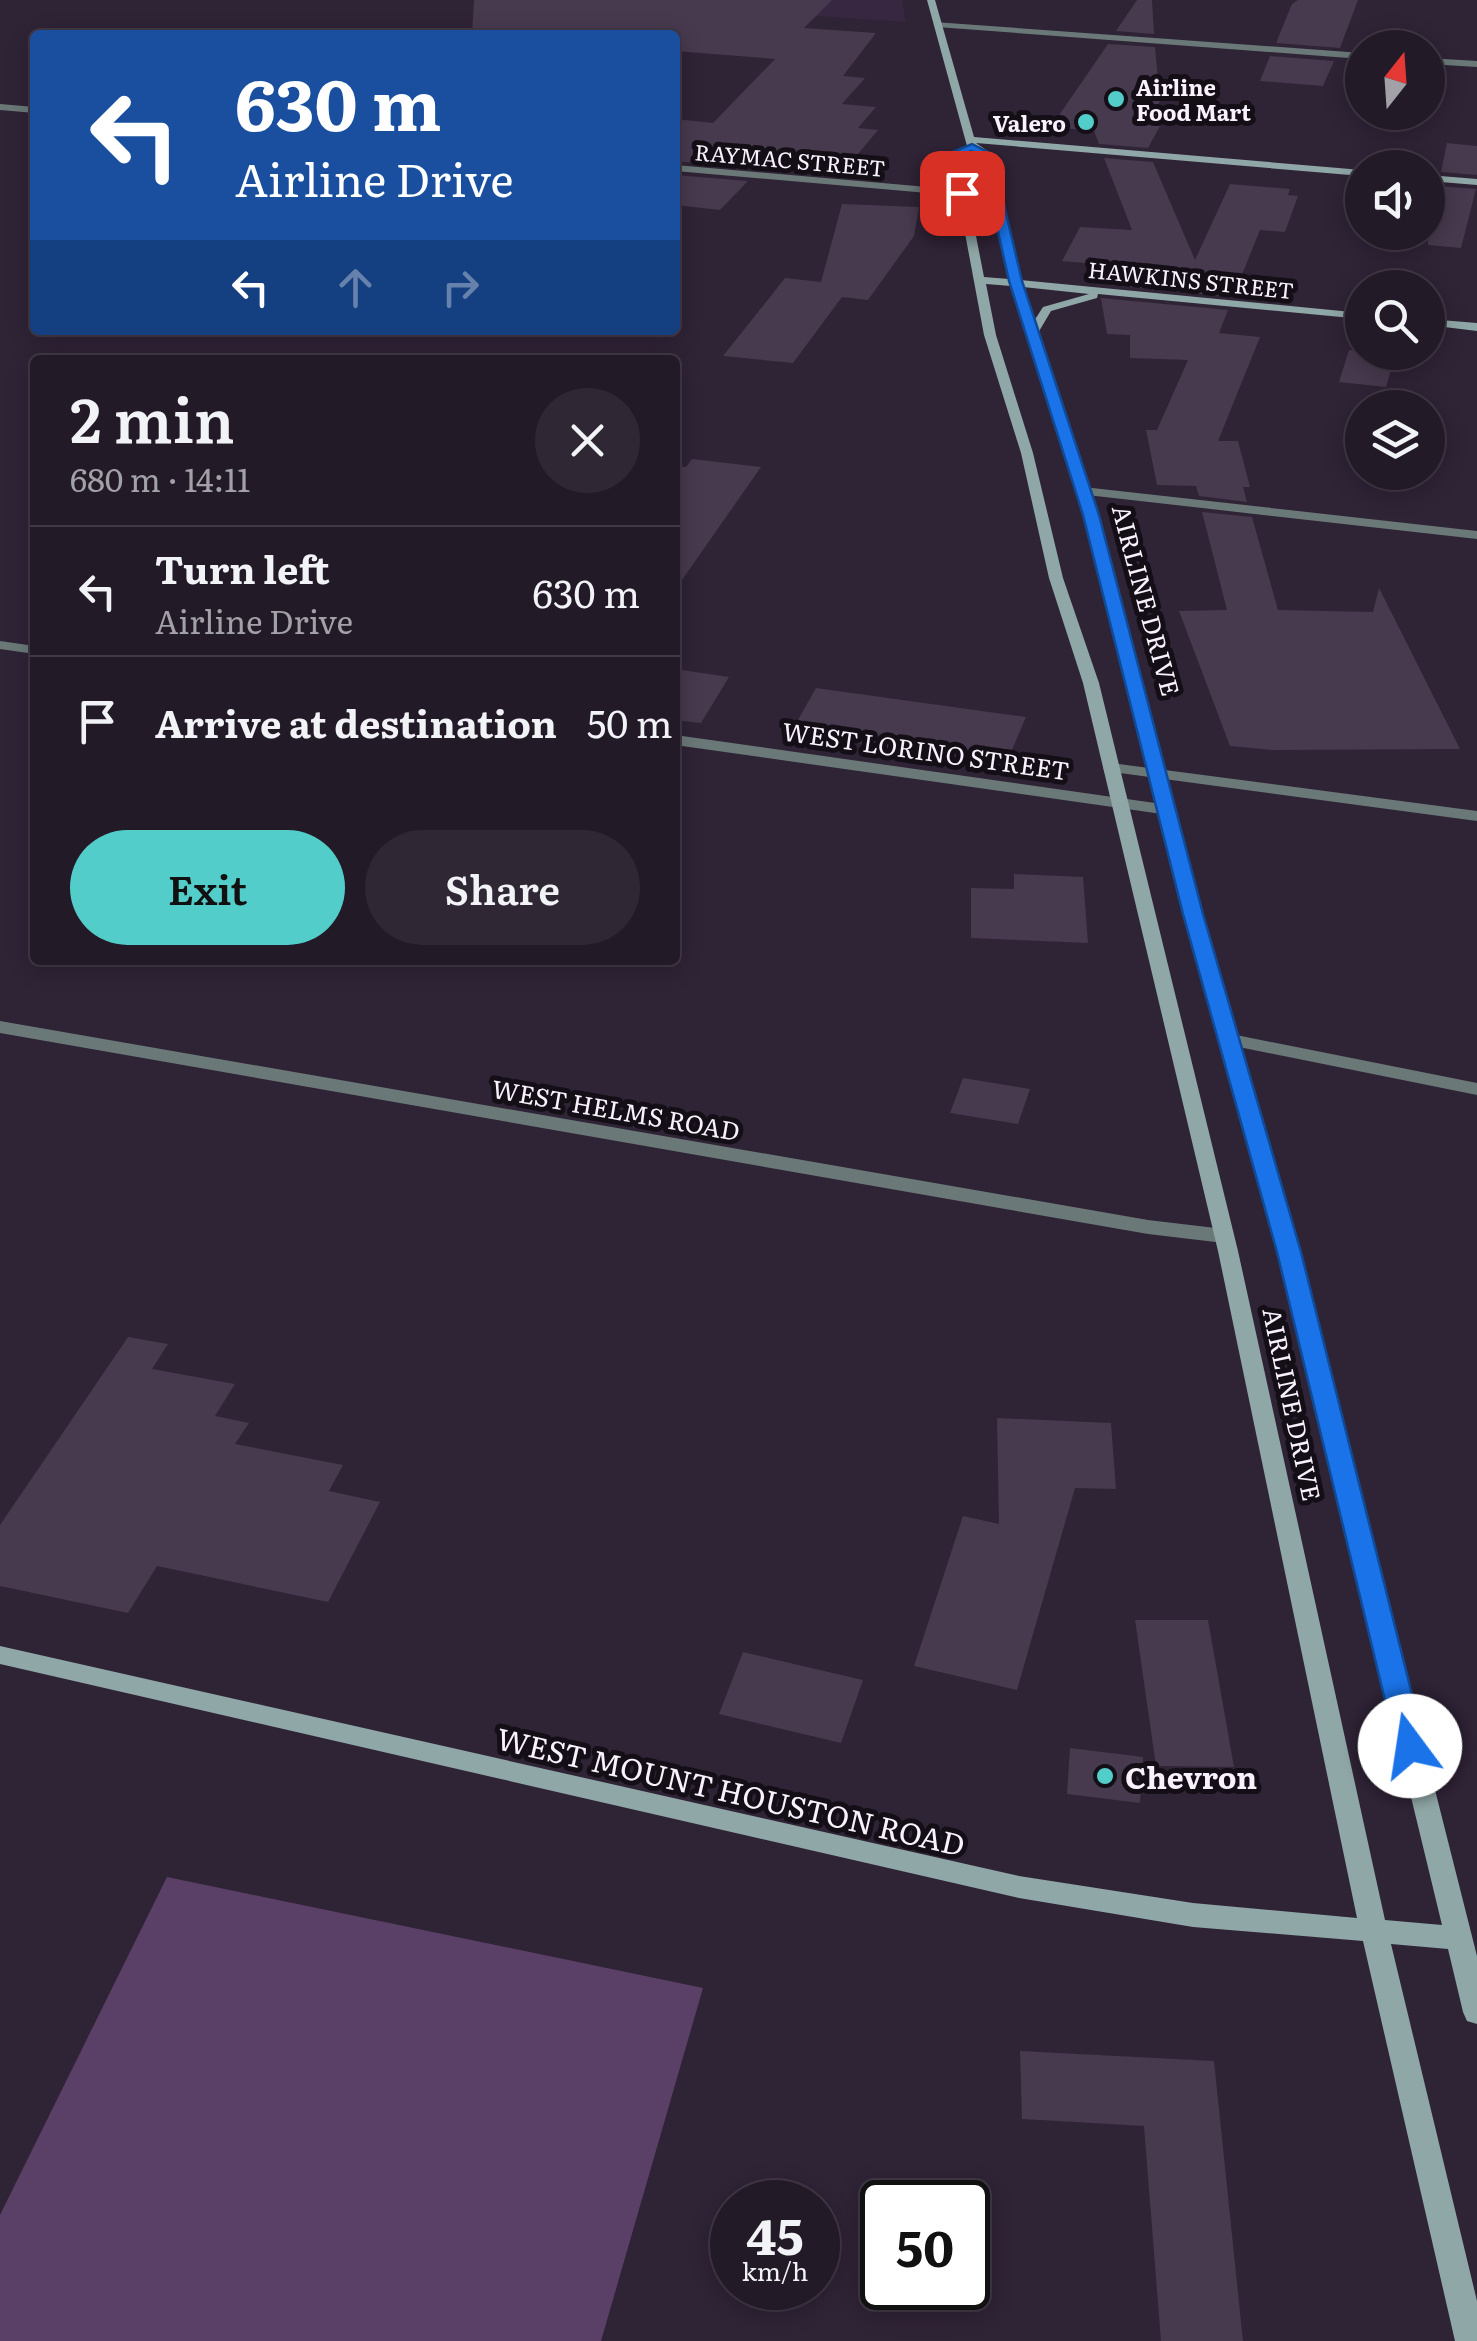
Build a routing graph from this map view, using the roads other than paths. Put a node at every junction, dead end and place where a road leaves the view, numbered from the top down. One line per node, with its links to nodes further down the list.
1 (931, 0): 2 (main road, AIRLINE DRIVE)
2 (938, 24): 3 (street); 8 (main road, AIRLINE DRIVE)
3 (1345, 55)
4 (1445, 61): 5 (street)
5 (1477, 64)
6 (0, 107): 7 (street)
7 (30, 110)
8 (971, 144): 10 (main road); 13 (main road, AIRLINE DRIVE); 15 (main road, AIRLINE DRIVE)
9 (680, 168): 13 (street, RAYMAC STREET)
10 (1345, 172)
11 (1445, 179): 12 (main road)
12 (1477, 182)
13 (962, 193): 14 (main road, AIRLINE DRIVE)
14 (980, 280): 15 (main road, HAWKINS STREET); 26 (main road, AIRLINE DRIVE)
15 (1016, 281): 16 (main road, HAWKINS STREET); 20 (main road, AIRLINE DRIVE)
16 (1124, 292): 17 (main road, HAWKINS STREET); 20 (main road)
17 (1345, 314)
18 (1445, 324): 19 (main road)
19 (1477, 327)
20 (1031, 335): 21 (main road, AIRLINE DRIVE)
21 (1084, 491): 22 (street); 27 (main road, AIRLINE DRIVE)
22 (1477, 535)
23 (0, 645): 24 (street)
24 (30, 649)
25 (680, 741): 28 (street, WEST LORINO STREET)
26 (1110, 768): 27 (street); 28 (main road, AIRLINE DRIVE)
27 (1159, 773): 29 (main road, AIRLINE DRIVE); 30 (street)
28 (1119, 802): 29 (street, WEST LORINO STREET); 34 (main road, AIRLINE DRIVE)
29 (1170, 810): 32 (main road, AIRLINE DRIVE)
30 (1477, 816)
31 (0, 1028): 34 (street, WEST HELMS ROAD)
32 (1231, 1040): 33 (street); 37 (main road, AIRLINE DRIVE)
33 (1477, 1088)
34 (1224, 1236): 36 (main road, AIRLINE DRIVE)
35 (0, 1655): 36 (main road, WEST MOUNT HOUSTON ROAD)
36 (1374, 1931): 37 (main road, WEST MOUNT HOUSTON ROAD); 39 (main road, AIRLINE DRIVE)
37 (1457, 1938): 38 (main road, AIRLINE DRIVE)
38 (1477, 2012)
39 (1471, 2341)

